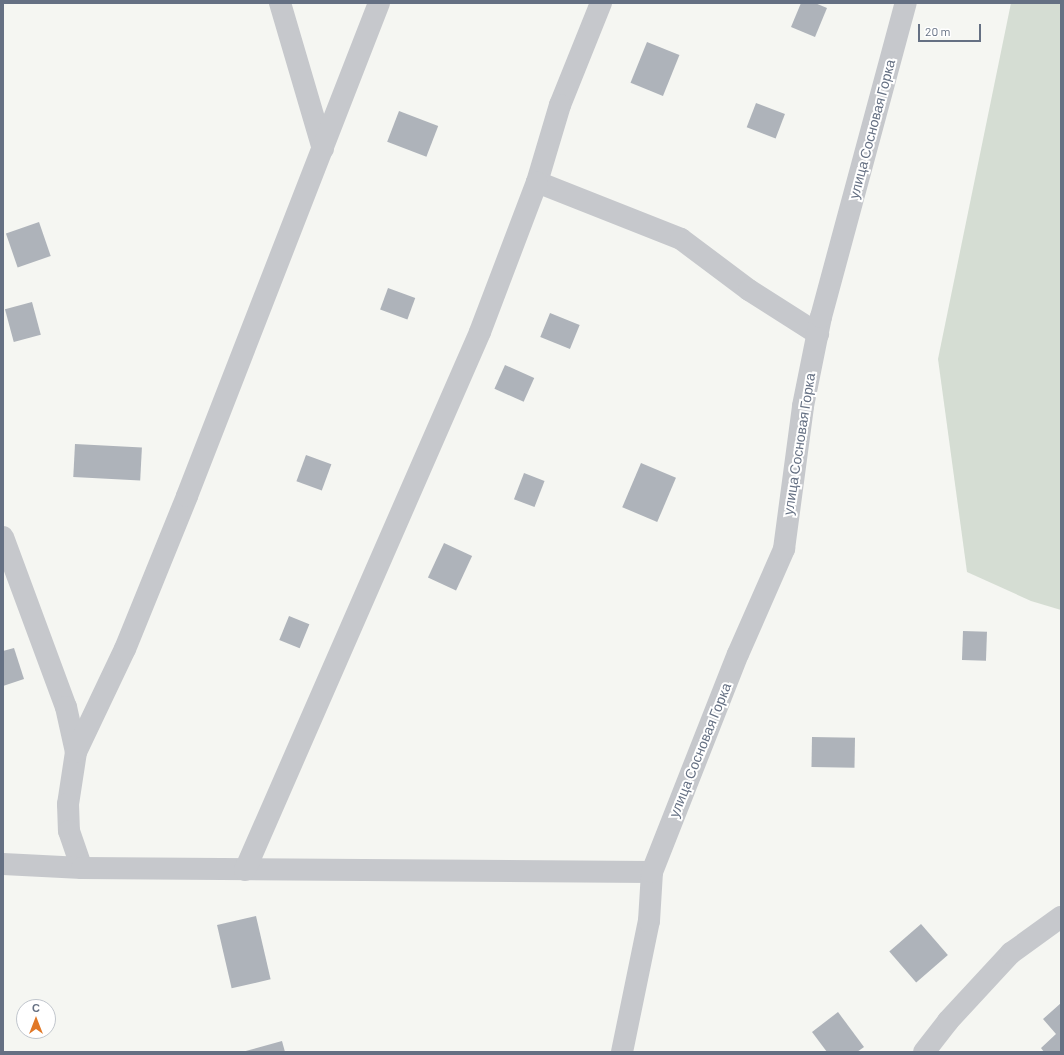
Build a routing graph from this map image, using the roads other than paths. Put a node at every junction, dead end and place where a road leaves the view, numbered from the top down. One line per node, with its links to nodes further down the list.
1 (280, 3): 5 (street)
2 (378, 3): 5 (street)
3 (601, 3): 6 (street)
4 (906, 3): 7 (street, улица Сосновая Горка)
5 (323, 149): 9 (street)
6 (537, 182): 7 (street); 12 (street)
7 (818, 334): 13 (street, улица Сосновая Горка)
8 (3, 537): 9 (street)
9 (76, 752): 11 (street)
10 (3, 864): 11 (street)
11 (82, 868): 12 (street)
12 (245, 870): 13 (street)
13 (652, 872): 15 (street, улица Сосновая Горка)
14 (1061, 918): 16 (street)
15 (622, 1052)
16 (924, 1052)

